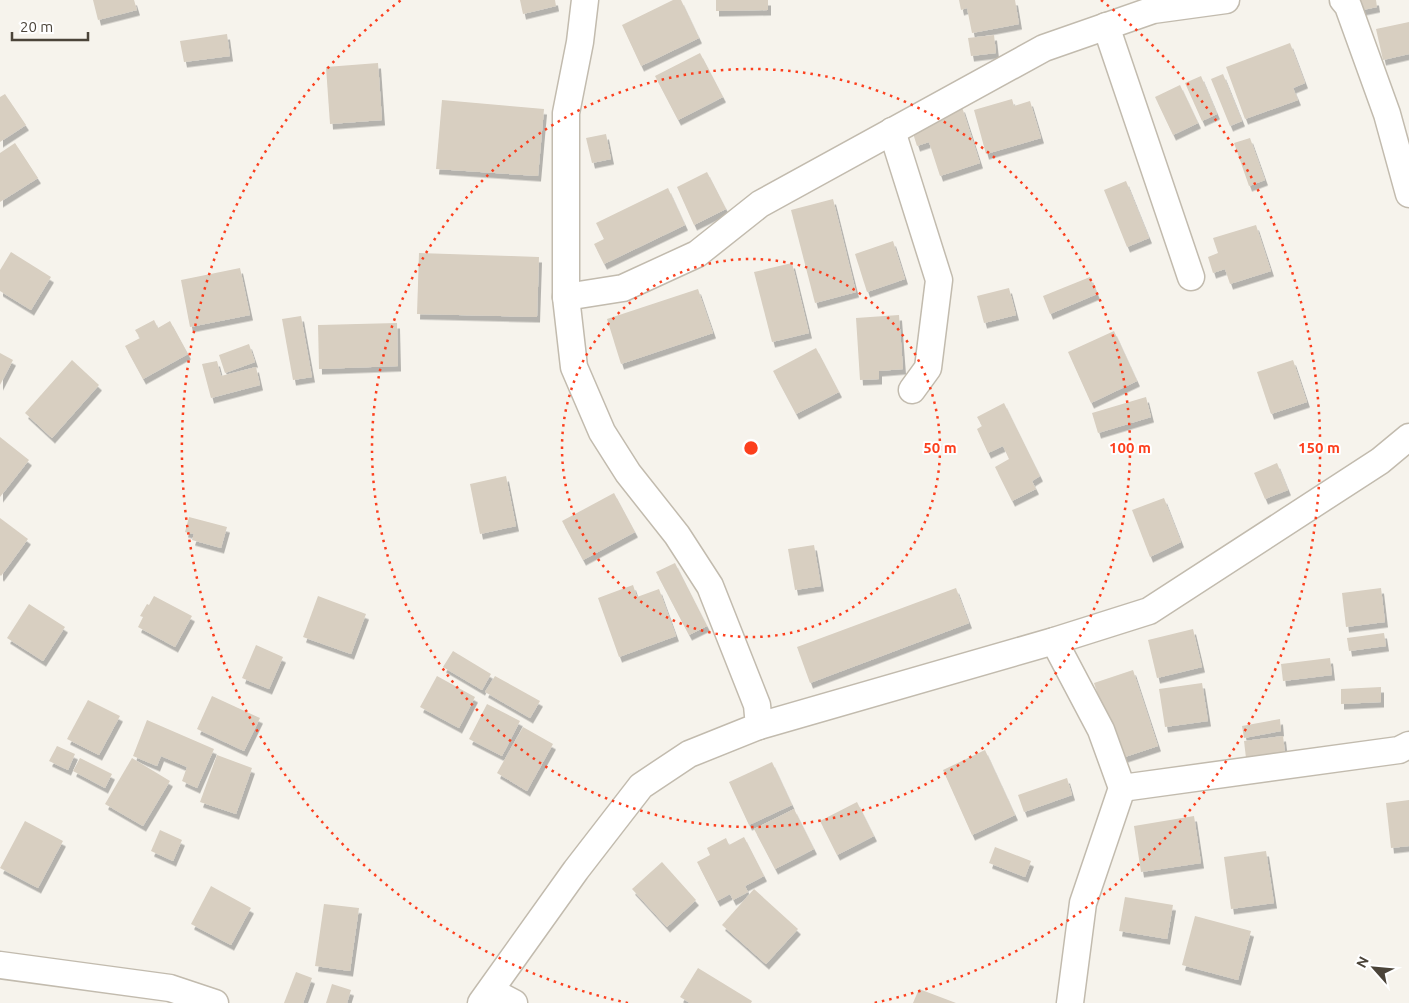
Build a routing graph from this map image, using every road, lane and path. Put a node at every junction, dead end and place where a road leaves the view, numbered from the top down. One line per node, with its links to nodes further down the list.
1 (585, 0): 8 (street)
2 (1226, 0): 4 (street)
3 (1343, 0): 6 (street)
4 (1106, 26): 5 (street); 7 (street)
5 (892, 131): 8 (street); 9 (street)
6 (1409, 194)
7 (1191, 277)
8 (566, 297): 12 (street)
9 (912, 390)
10 (1409, 437): 11 (street)
11 (1054, 642): 12 (street); 14 (street)
12 (760, 726): 16 (street)
13 (1409, 745): 14 (street)
14 (1122, 788): 19 (street)
15 (0, 965): 17 (street)
16 (486, 997): 18 (street)
17 (215, 1003)
18 (514, 1003)
19 (1070, 1003)

